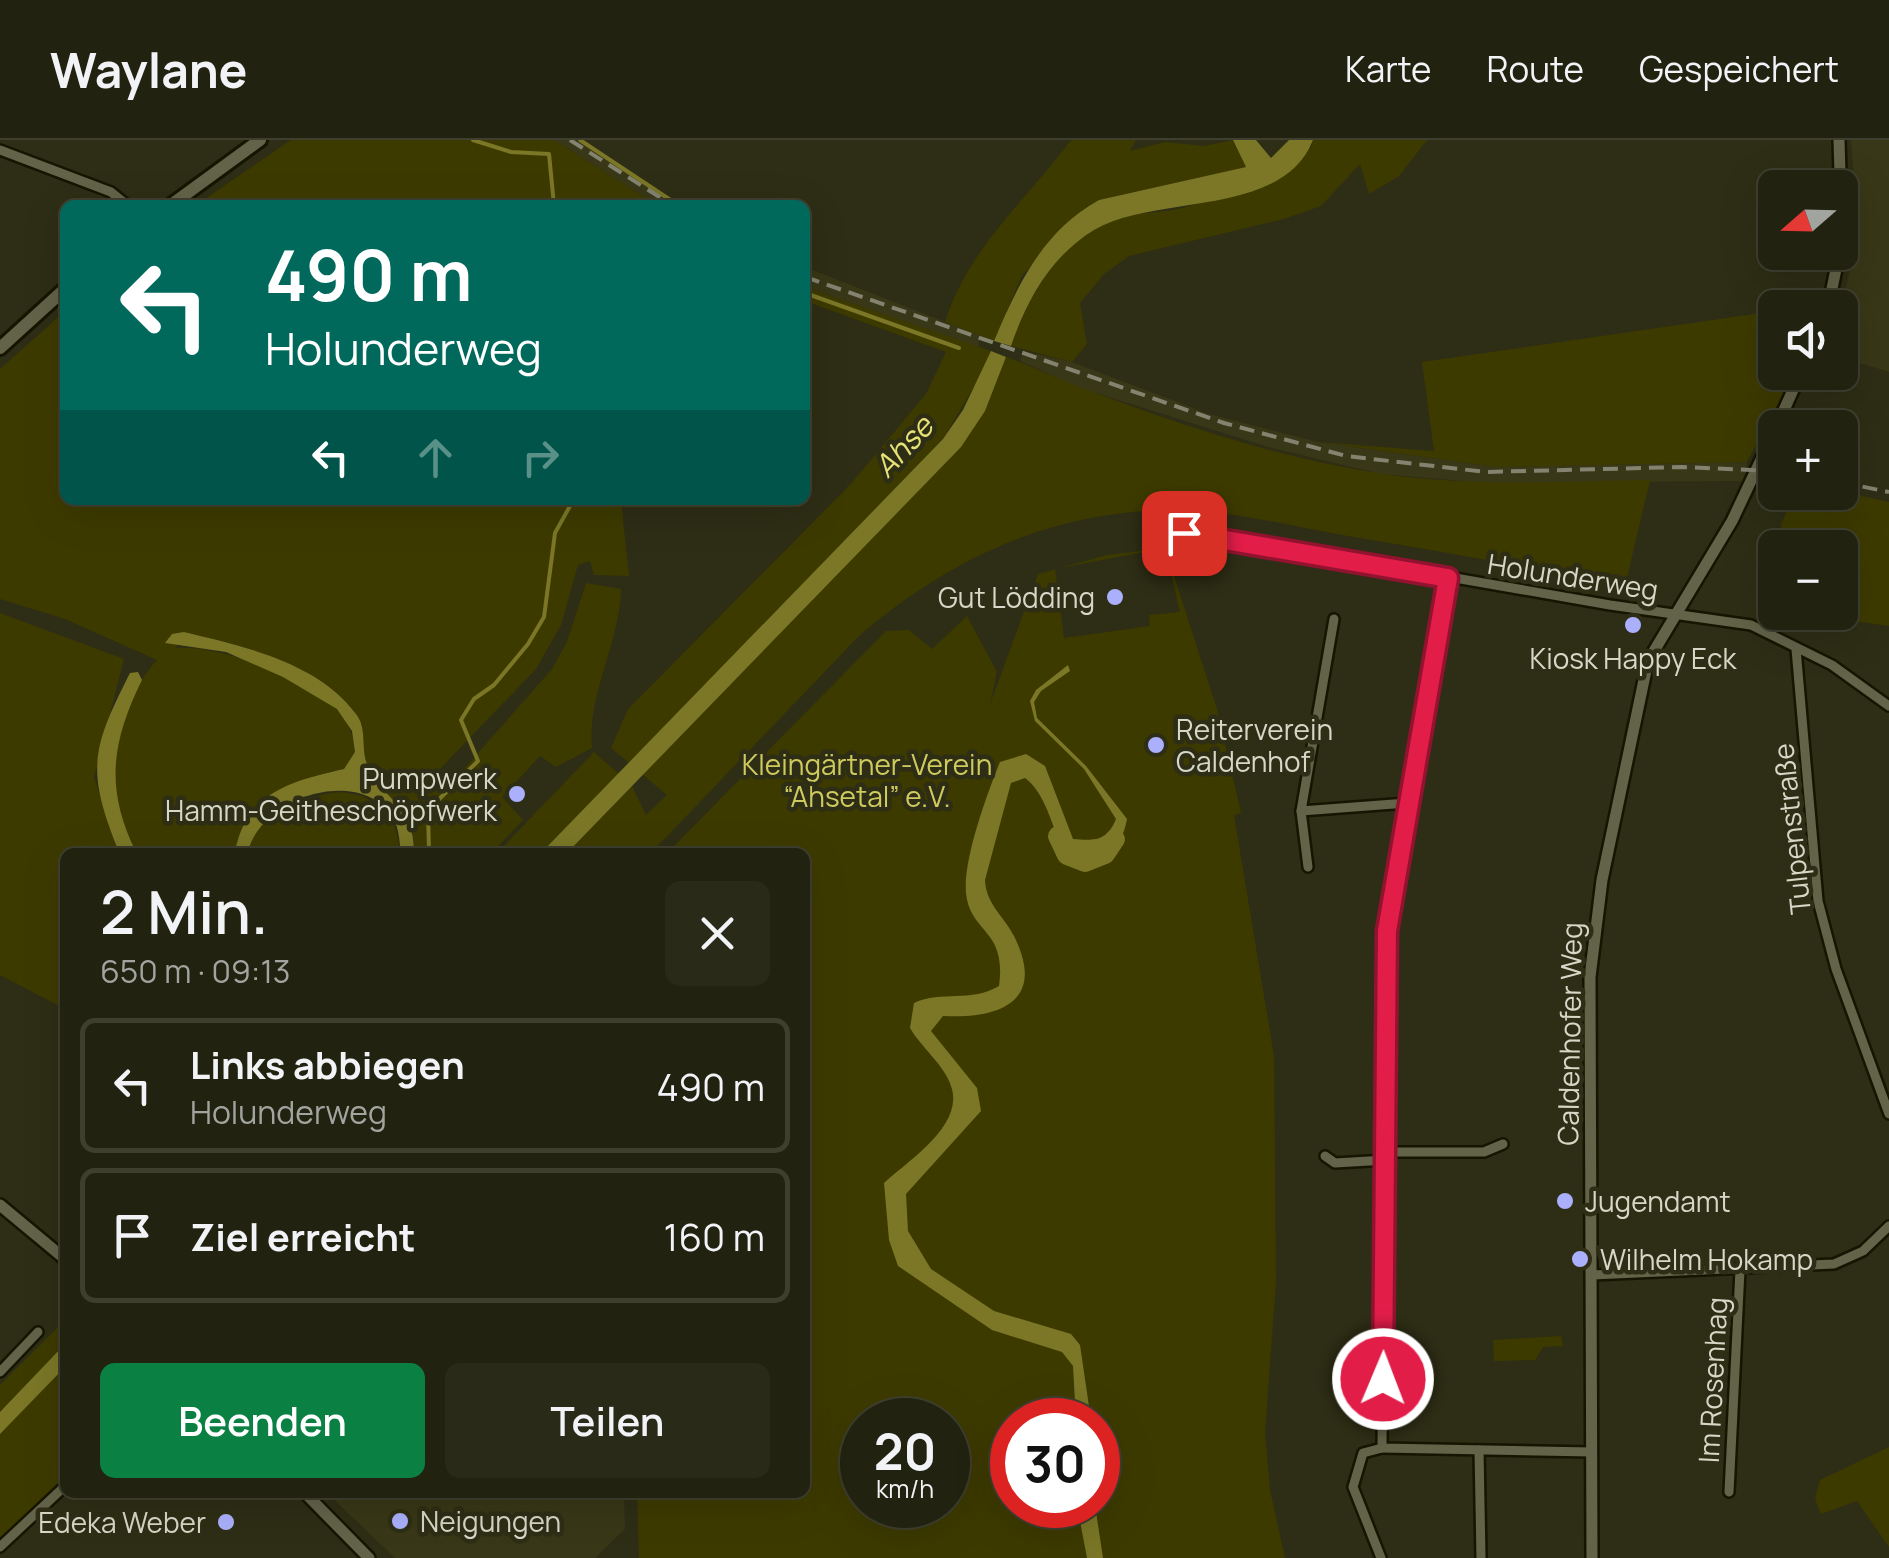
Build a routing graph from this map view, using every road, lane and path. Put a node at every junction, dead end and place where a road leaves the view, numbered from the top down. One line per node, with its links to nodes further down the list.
1 (260, 140): 5 (main road)
2 (1839, 140): 6 (street)
3 (0, 150): 4 (street)
4 (121, 200)
5 (178, 200)
6 (1832, 290)
7 (60, 294): 8 (main road)
8 (0, 348)
9 (1758, 467): 12 (street, Caldenhofer Weg)
10 (1169, 533): 11 (street, Holunderweg)
11 (1448, 578): 12 (street, Holunderweg); 16 (street)
12 (1674, 614): 14 (street, Holunderweg); 27 (street, Caldenhofer Weg)
13 (1334, 619): 17 (street)
14 (1796, 649): 15 (street, Holunderweg); 19 (street, Tulpenstraße)
15 (1889, 706)
16 (1407, 802): 17 (street); 22 (street)
17 (1301, 811): 18 (street)
18 (1308, 867)
19 (1889, 1114)
20 (1502, 1144): 22 (street)
21 (1326, 1156): 22 (street)
22 (1386, 1156): 30 (street)
23 (0, 1206): 25 (street)
24 (1889, 1226): 26 (street)
25 (60, 1255)
26 (1740, 1270): 27 (street); 34 (street, Im Rosenhag)
27 (1592, 1275): 32 (street, Caldenhofer Weg)
28 (38, 1332): 29 (street)
29 (0, 1372)
30 (1382, 1448): 31 (street); 38 (street)
31 (1479, 1450): 32 (street); 39 (street)
32 (1592, 1452): 40 (street, Caldenhofer Weg)
33 (60, 1491): 36 (street)
34 (1728, 1492)
35 (310, 1498): 37 (street)
36 (0, 1546)
37 (369, 1558)
38 (1381, 1558)
39 (1482, 1558)
40 (1592, 1558)

